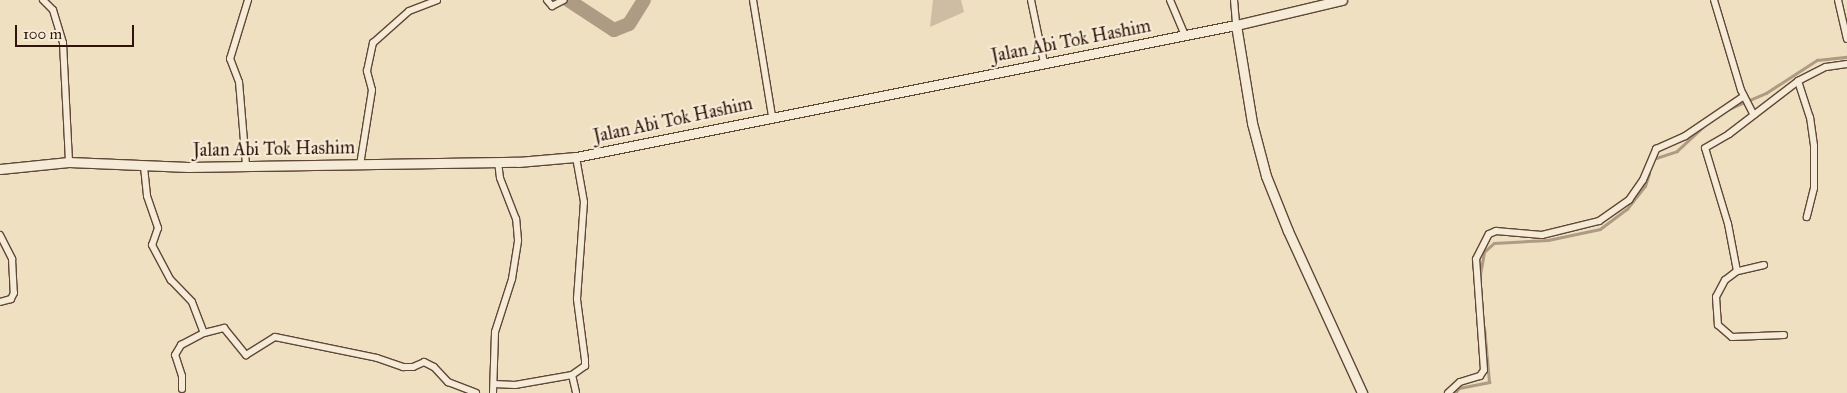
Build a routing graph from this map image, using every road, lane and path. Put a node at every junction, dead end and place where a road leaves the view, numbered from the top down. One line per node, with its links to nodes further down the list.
1 (43, 0): 23 (street)
2 (248, 0): 26 (street)
3 (437, 0): 25 (street)
4 (547, 0): 12 (street)
5 (753, 0): 21 (street)
6 (1031, 0): 16 (street)
7 (1170, 0): 14 (street)
8 (1234, 0): 13 (street)
9 (1342, 0): 13 (main road, Jalan Abi Tok Hashim)
10 (1714, 0): 19 (street)
11 (1838, 0): 15 (street)
12 (562, 2)
13 (1236, 25): 14 (main road, Jalan Abi Tok Hashim); 42 (main road)
14 (1185, 35): 16 (main road, Jalan Abi Tok Hashim)
15 (1847, 40)
16 (1044, 62): 21 (main road, Jalan Abi Tok Hashim)
17 (1847, 64): 18 (street)
18 (1798, 81): 20 (street); 29 (street)
19 (1745, 98): 20 (street); 43 (street)
20 (1752, 114): 32 (street)
21 (772, 116): 22 (main road, Jalan Abi Tok Hashim)
22 (576, 157): 24 (main road, Jalan Abi Tok Hashim); 36 (street)
23 (69, 162): 27 (main road, Jalan Abi Tok Hashim); 28 (main road, Jalan Abi Tok Hashim)
24 (498, 162): 25 (main road, Jalan Abi Tok Hashim); 37 (street)
25 (360, 164): 26 (main road, Jalan Abi Tok Hashim)
26 (246, 165): 27 (main road, Jalan Abi Tok Hashim)
27 (144, 167): 34 (street)
28 (0, 169)
29 (1807, 217)
30 (0, 235): 33 (street)
31 (1764, 266): 32 (street)
32 (1737, 270): 35 (street)
33 (0, 302)
34 (204, 333): 38 (street); 39 (street)
35 (1784, 335)
36 (572, 375): 37 (street); 41 (street)
37 (494, 384): 40 (street)
38 (182, 389)
39 (476, 393)
40 (493, 393)
41 (576, 393)
42 (1362, 393)
43 (1448, 393)

